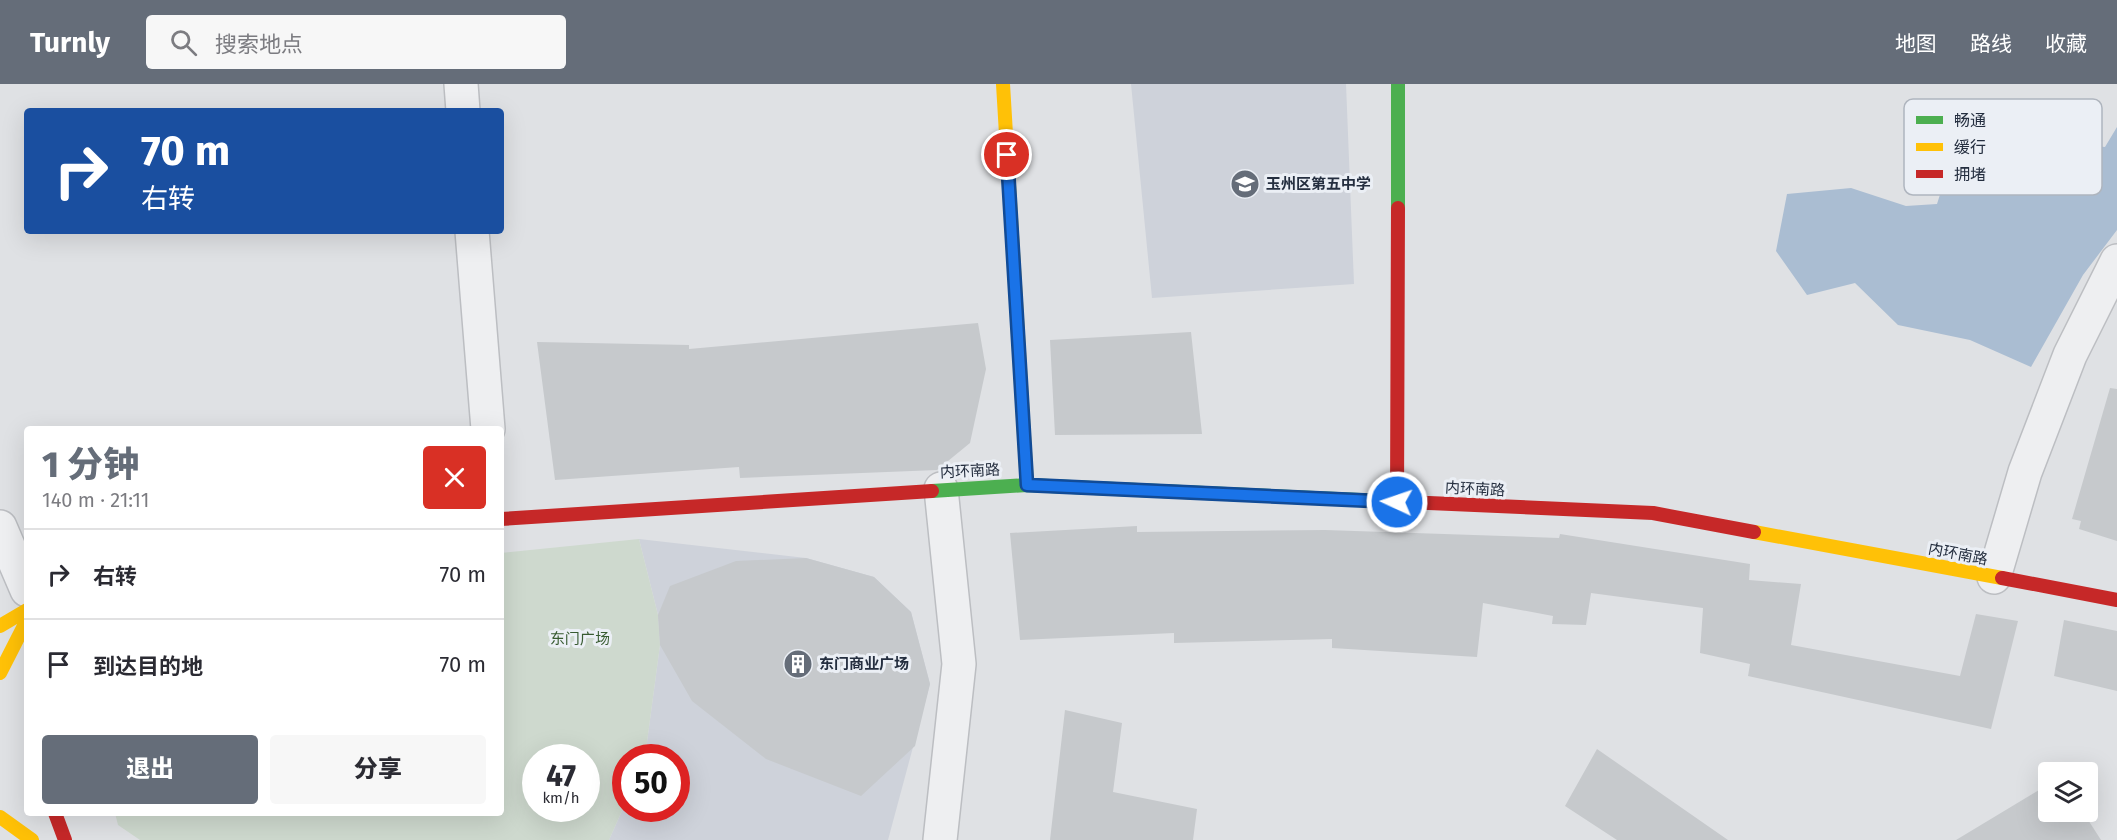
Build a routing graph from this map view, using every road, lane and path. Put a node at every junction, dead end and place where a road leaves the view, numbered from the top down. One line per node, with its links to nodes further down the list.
1 (461, 84): 4 (street)
2 (1003, 84): 8 (main road)
3 (1398, 84): 10 (main road)
4 (463, 108)
5 (472, 234): 7 (street)
6 (2117, 261): 13 (street)
7 (488, 426)
8 (1027, 485): 9 (main road, 内环南路); 10 (main road, 内环南路)
9 (941, 489): 11 (main road, 内环南路); 24 (street)
10 (1397, 502): 13 (main road, 内环南路)
11 (504, 519)
12 (0, 527): 14 (street)
13 (1994, 577): 15 (main road, 内环南路)
14 (24, 583)
15 (2117, 600)
16 (24, 612): 17 (main road)
17 (0, 626)
18 (24, 626): 19 (main road)
19 (0, 673)
20 (56, 816): 23 (main road)
21 (0, 817): 22 (main road)
22 (32, 840)
23 (65, 840)
24 (940, 840)

